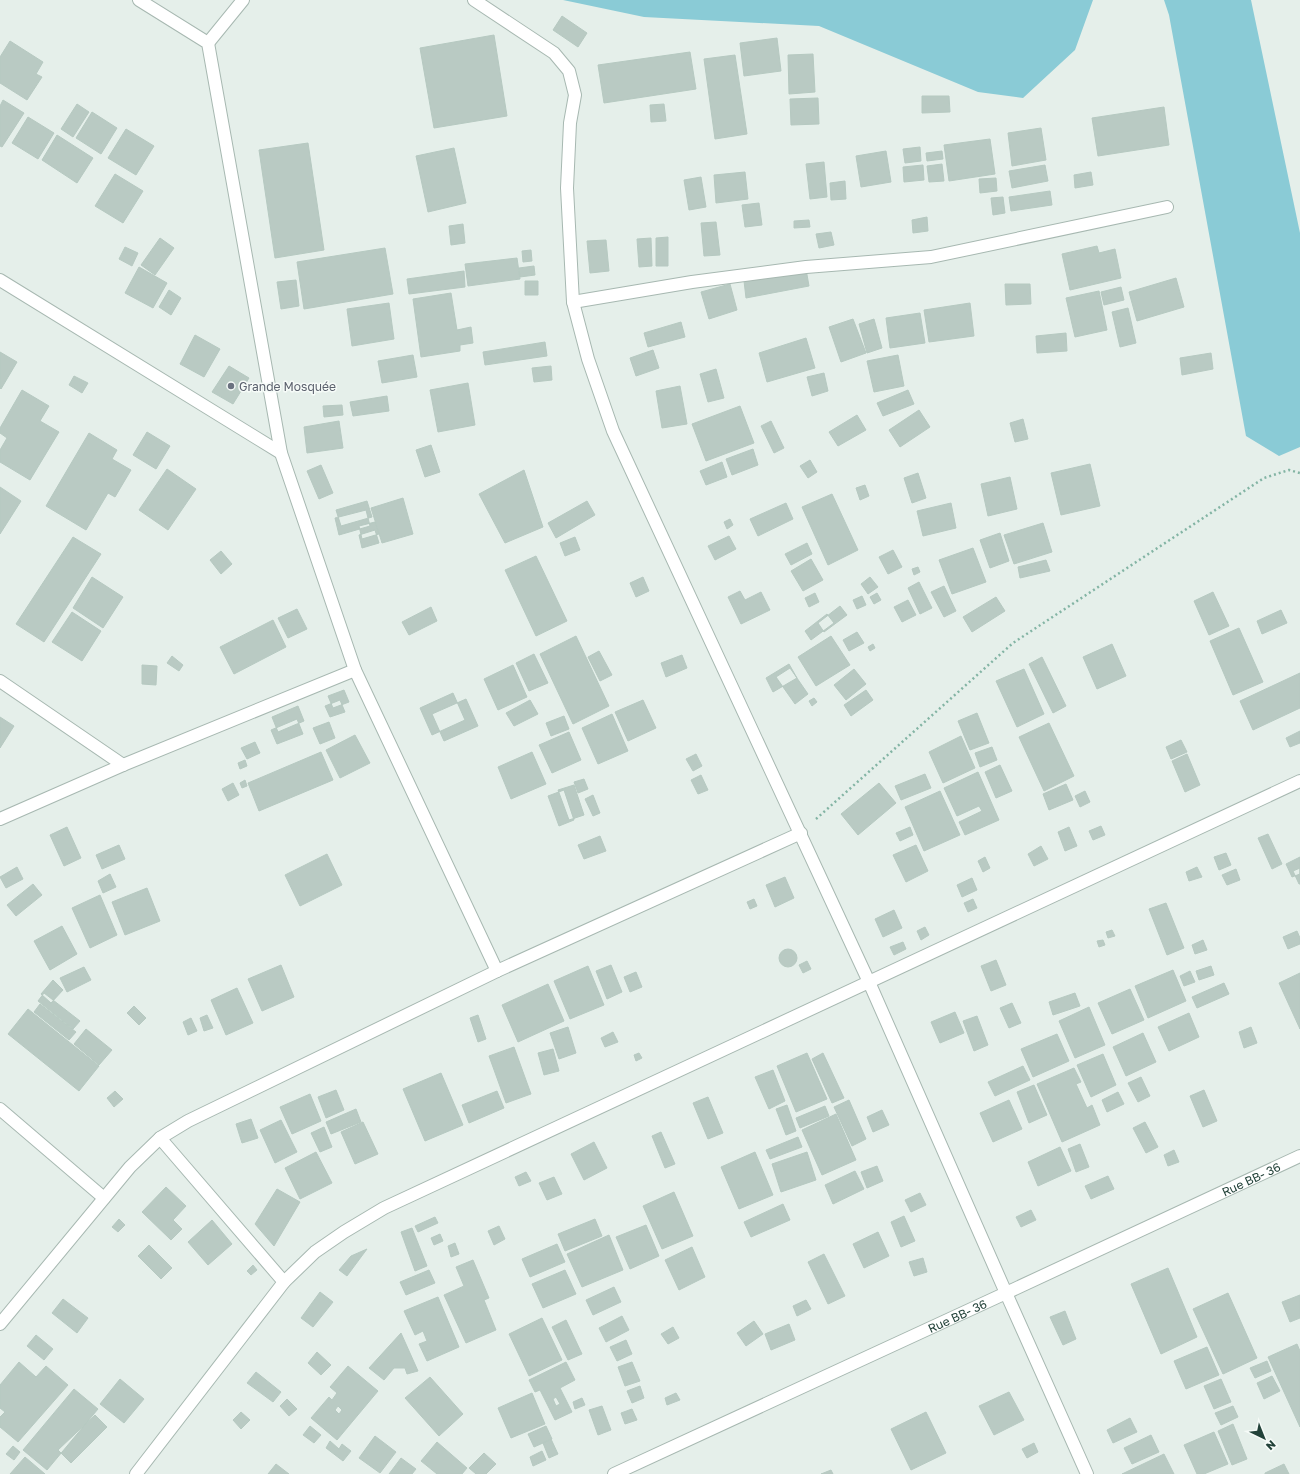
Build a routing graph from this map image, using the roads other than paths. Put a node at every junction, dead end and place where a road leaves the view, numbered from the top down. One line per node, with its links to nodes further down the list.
1 (138, 0): 4 (street)
2 (243, 0): 4 (street)
3 (474, 0): 7 (street)
4 (208, 44): 8 (street)
5 (1167, 207): 7 (street)
6 (0, 280): 8 (street)
7 (573, 302): 14 (street)
8 (281, 453): 9 (street)
9 (355, 670): 11 (street); 15 (street)
10 (0, 681): 11 (street)
11 (123, 765): 13 (street)
12 (1300, 781): 16 (street)
13 (0, 819)
14 (801, 833): 15 (street); 16 (street)
15 (497, 971): 18 (street)
16 (869, 982): 21 (street); 22 (street)
17 (0, 1109): 20 (street)
18 (160, 1138): 20 (street); 21 (street)
19 (1300, 1156): 22 (street, Rue BB- 36)
20 (104, 1198): 23 (street)
21 (284, 1282): 24 (street)
22 (1006, 1293): 25 (street, Rue BB- 36); 26 (street)
23 (0, 1324)
24 (136, 1474)
25 (614, 1474)
26 (1087, 1474)

